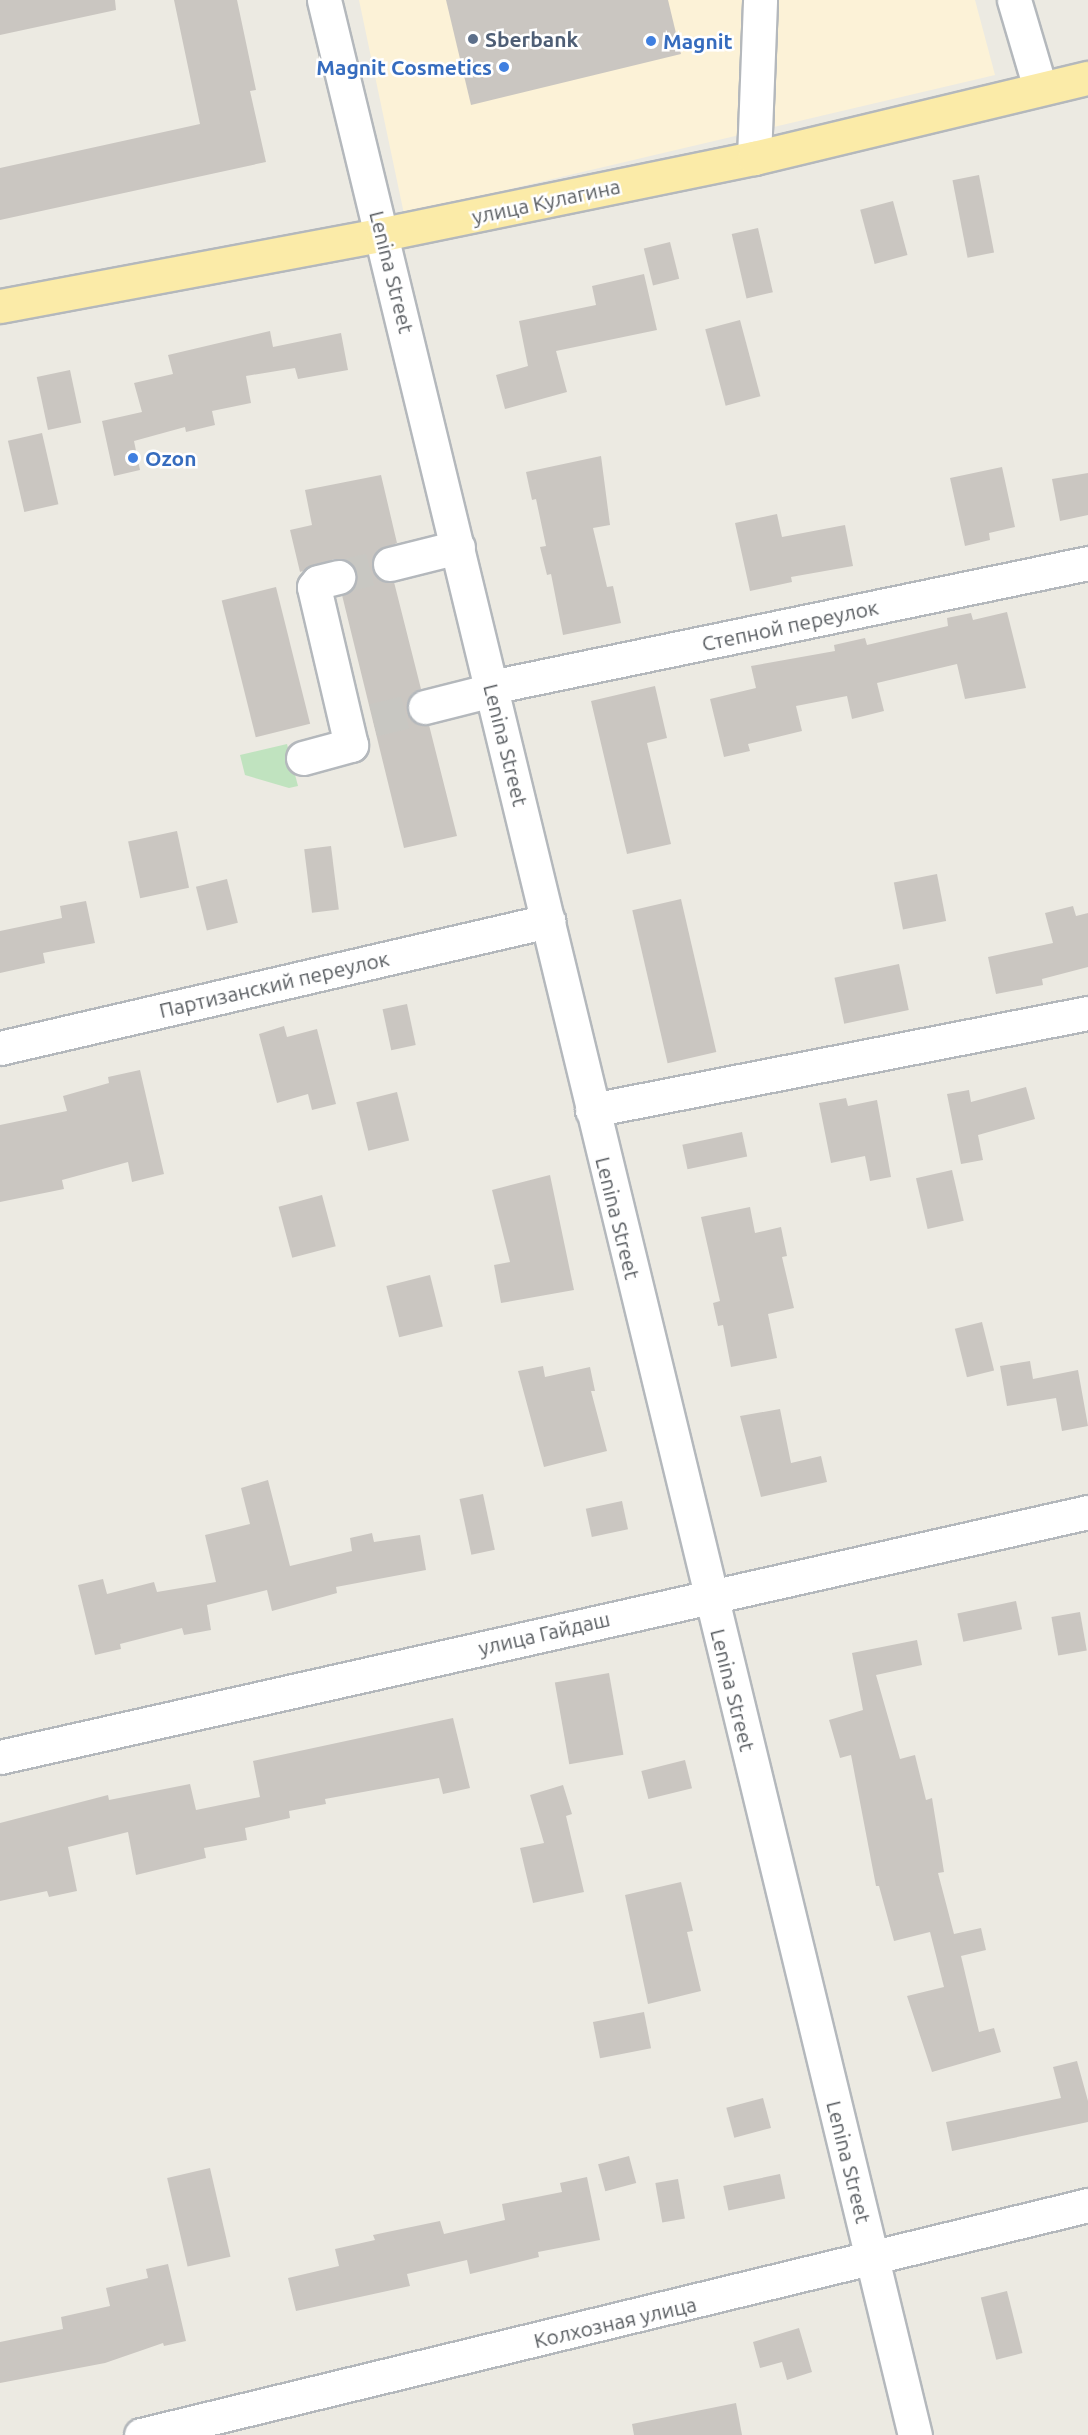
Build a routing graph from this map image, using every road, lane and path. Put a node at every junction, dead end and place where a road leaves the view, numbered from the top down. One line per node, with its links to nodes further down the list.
1 (324, 0): 7 (street, Lenina Street)
2 (760, 0): 6 (street)
3 (1014, 0): 5 (street)
4 (1088, 78): 5 (main road, улица Кулагина)
5 (1040, 88): 6 (main road, улица Кулагина)
6 (754, 158): 7 (main road, улица Кулагина)
7 (384, 234): 8 (main road, улица Кулагина); 9 (street, Lenina Street)
8 (0, 306)
9 (458, 547): 11 (street); 13 (street, Lenina Street)
10 (1088, 563): 13 (street, Степной переулок)
11 (390, 564)
12 (338, 577): 15 (street)
13 (492, 689): 14 (street, Степной переулок); 16 (street, Lenina Street)
14 (425, 707)
15 (303, 758)
16 (548, 921): 18 (street, Партизанский переулок); 19 (street, Lenina Street)
17 (1088, 1012): 19 (street)
18 (0, 1048)
19 (592, 1110): 21 (street, Lenina Street)
20 (1088, 1512): 21 (street, улица Гайдаш)
21 (709, 1595): 22 (street, улица Гайдаш); 24 (street, Lenina Street)
22 (0, 1757)
23 (1088, 2205): 24 (street, Колхозная улица)
24 (874, 2260): 25 (street, Колхозная улица); 26 (street, Lenina Street)
25 (141, 2435)
26 (915, 2435)

